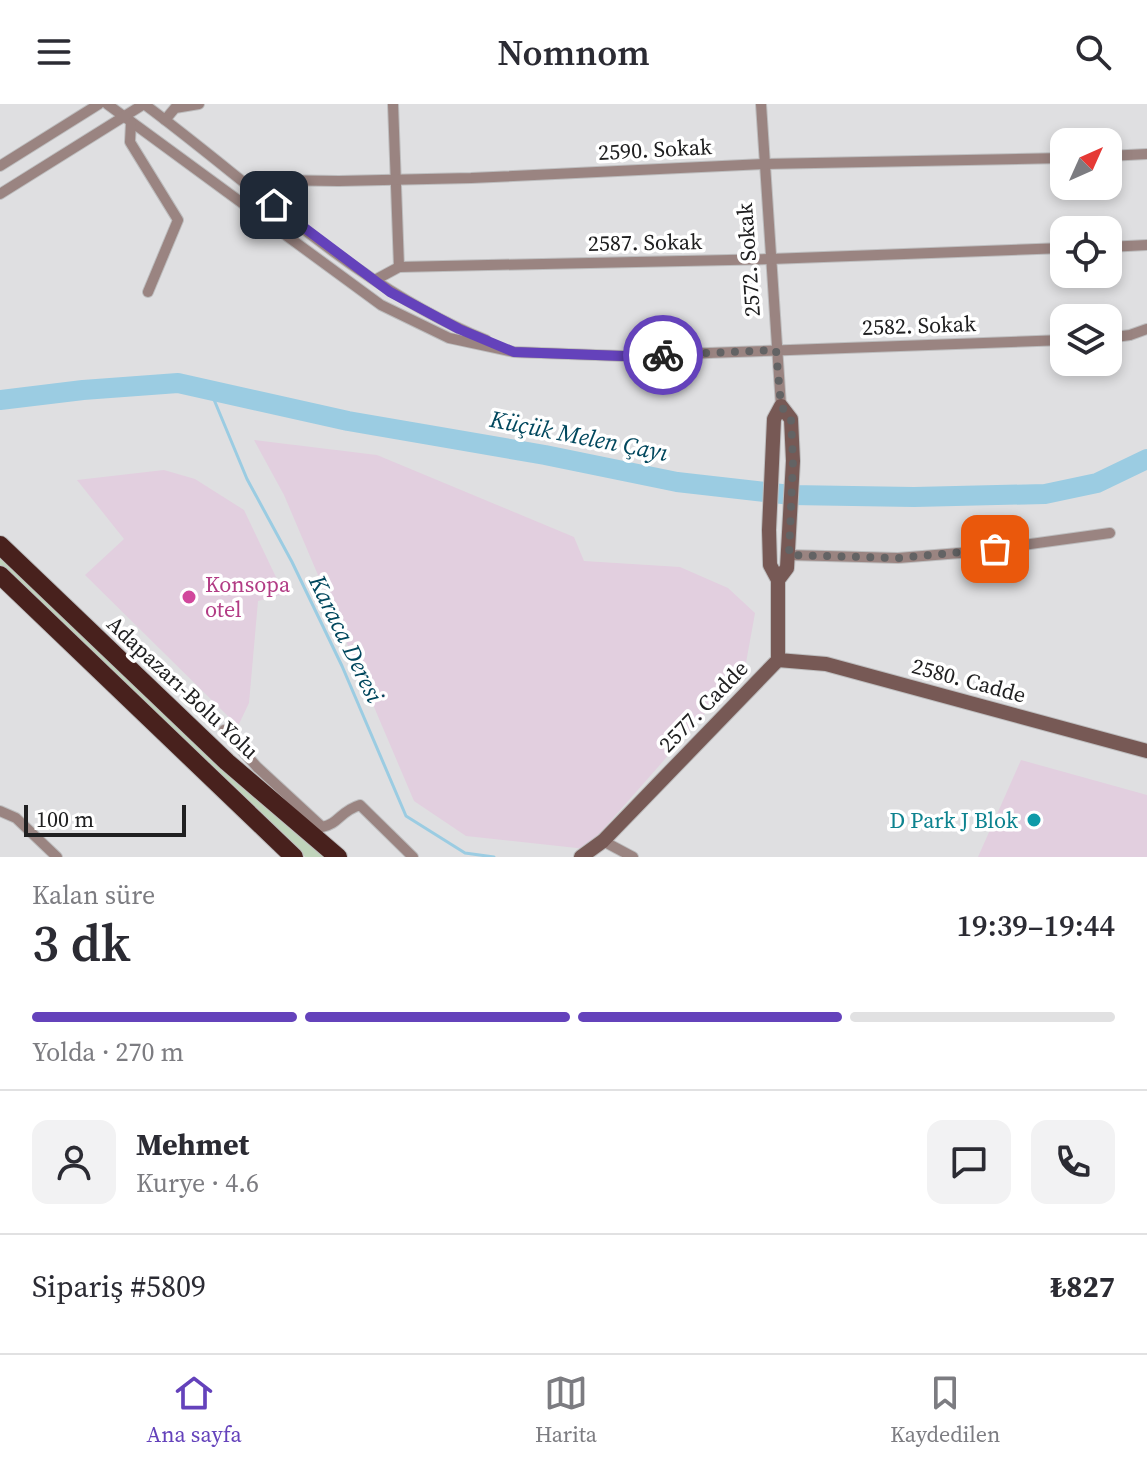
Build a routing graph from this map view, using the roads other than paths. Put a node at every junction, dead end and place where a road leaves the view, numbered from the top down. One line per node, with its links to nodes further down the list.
1 (99, 104): 13 (street)
2 (107, 104): 7 (street)
3 (144, 104): 7 (street); 8 (street)
4 (199, 104): 8 (street)
5 (393, 104): 14 (street)
6 (761, 104): 12 (street, 2572. Sokak)
7 (127, 119): 16 (street); 23 (street); 28 (street)
8 (165, 120): 15 (street)
9 (1147, 154): 10 (street)
10 (1122, 155)
11 (1050, 158): 12 (street, 2590. Sokak)
12 (764, 164): 14 (street, 2590. Sokak); 20 (street, 2572. Sokak)
13 (0, 166)
14 (396, 180): 15 (street, 2590. Sokak); 21 (street)
15 (249, 186): 22 (street)
16 (0, 194)
17 (1147, 245): 18 (street)
18 (1122, 246)
19 (1050, 249): 20 (street, 2587. Sokak)
20 (770, 259): 21 (street, 2587. Sokak); 27 (street, 2572. Sokak)
21 (399, 267): 22 (street, 2587. Sokak)
22 (375, 280): 28 (street)
23 (148, 292)
24 (1147, 329): 25 (street)
25 (1122, 336)
26 (1050, 340): 27 (street, 2582. Sokak)
27 (776, 350): 28 (street, 2582. Sokak); 29 (street, 2572. Sokak)
28 (514, 352)
29 (781, 406): 32 (street); 34 (street, 2572. Sokak)
30 (1110, 533): 32 (street)
31 (0, 545): 42 (highway, Adapazarı-Bolu Yolu)
32 (789, 555): 34 (street)
33 (0, 575): 41 (highway)
34 (778, 580): 35 (street, 2577. Cadde)
35 (778, 660): 37 (street, 2580. Cadde); 39 (street, 2577. Cadde)
36 (224, 730): 43 (street)
37 (1147, 751)
38 (0, 811): 40 (street)
39 (593, 853): 44 (street)
40 (57, 857)
41 (294, 857)
42 (338, 857)
43 (413, 857)
44 (633, 857)

